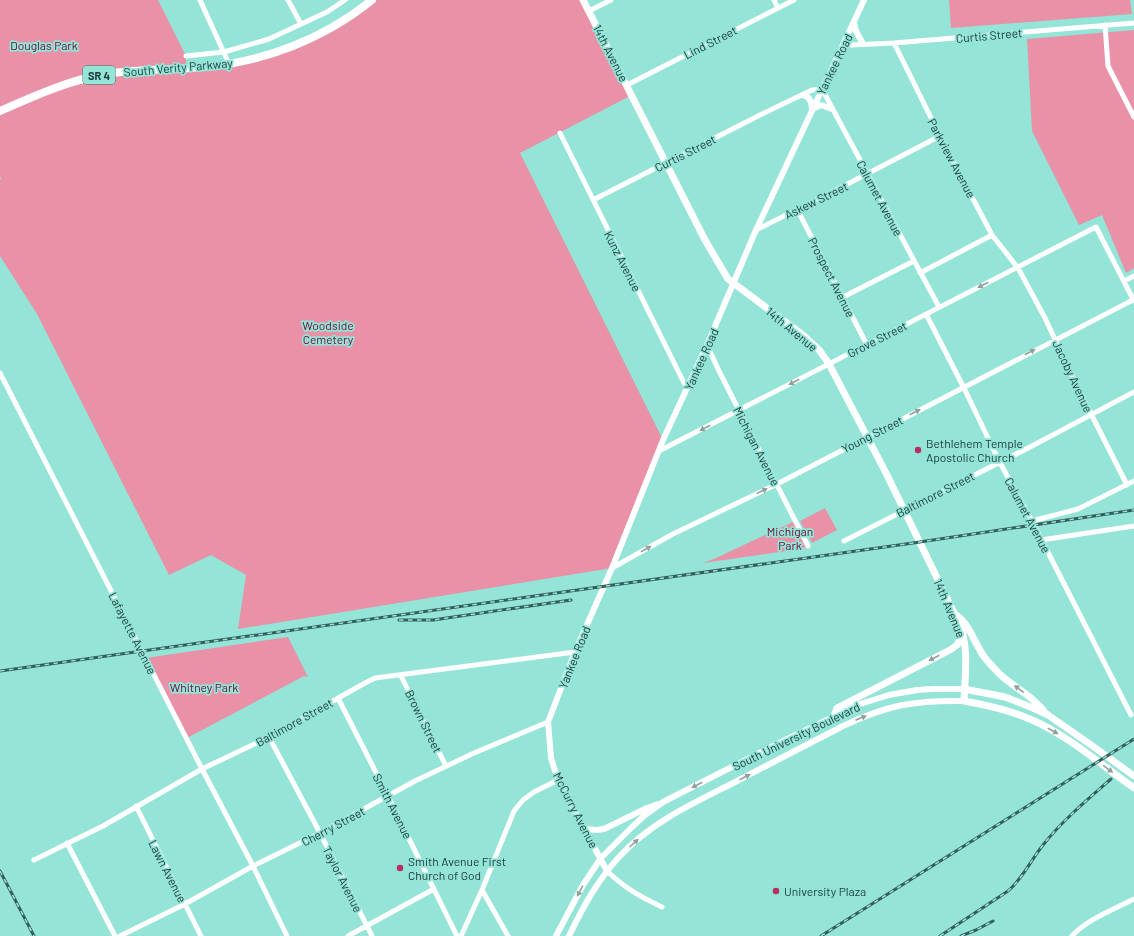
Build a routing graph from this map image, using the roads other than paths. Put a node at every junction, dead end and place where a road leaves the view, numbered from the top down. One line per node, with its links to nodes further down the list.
1 (200, 0): 19 (street)
2 (288, 0): 14 (street)
3 (345, 0): 14 (street)
4 (372, 0): 21 (main road, South Verity Parkway / SR 4)
5 (583, 0): 11 (main road, 14th Avenue)
6 (611, 0): 11 (street)
7 (774, 0): 10 (street)
8 (794, 0): 10 (street, Lind Street)
9 (864, 0): 12 (street, Yankee Road)
10 (778, 8): 22 (street, Lind Street)
11 (589, 11): 22 (main road, 14th Avenue)
12 (854, 23): 16 (street, Yankee Road); 18 (street)
13 (1134, 23): 15 (street, Curtis Street)
14 (302, 24): 19 (street)
15 (1105, 25): 17 (street, Curtis Street); 28 (street)
16 (845, 42): 18 (street, Curtis Street); 23 (street, Yankee Road)
17 (894, 43): 18 (street, Curtis Street); 30 (street, Parkview Avenue)
18 (863, 44)
19 (224, 52): 20 (street); 21 (street)
20 (186, 56)
21 (230, 64): 27 (main road, South Verity Parkway / SR 4)
22 (627, 85): 31 (main road, 14th Avenue)
23 (822, 89): 24 (street, Curtis Street); 25 (street, Yankee Road); 26 (street, Calumet Avenue)
24 (802, 95): 25 (street); 31 (street, Curtis Street)
25 (812, 109): 26 (street); 35 (street, Yankee Road)
26 (832, 109): 32 (street, Calumet Avenue)
27 (0, 111)
28 (1134, 117)
29 (560, 133): 33 (street, Kunz Avenue)
30 (940, 136): 32 (street, Askew Street); 36 (street, Parkview Avenue)
31 (666, 162): 33 (street, Curtis Street); 42 (main road, 14th Avenue)
32 (868, 174): 34 (street, Askew Street); 37 (street, Calumet Avenue)
33 (593, 200): 53 (street, Kunz Avenue)
34 (797, 209): 35 (street, Askew Street); 43 (street, Prospect Avenue)
35 (756, 230): 42 (street, Yankee Road)
36 (992, 235): 38 (street, Parkview Avenue); 39 (street)
37 (914, 261): 39 (street, Calumet Avenue); 43 (street)
38 (1018, 268): 41 (street, Grove Street); 45 (street, Grove Street, one-way to 45); 47 (street, Jacoby Avenue)
39 (920, 273): 45 (street, Calumet Avenue)
40 (1134, 276): 41 (street)
41 (1124, 281): 44 (street)
42 (733, 284): 48 (street, Yankee Road); 50 (main road, 14th Avenue)
43 (842, 297): 49 (street, Prospect Avenue)
44 (1133, 301): 47 (street, Young Street)
45 (939, 307): 46 (street, Grove Street)
46 (926, 314): 49 (street, Grove Street); 52 (street, Calumet Avenue)
47 (1056, 339): 52 (street, Young Street, one-way to 47); 56 (street, Jacoby Avenue)
48 (707, 345): 53 (street, Yankee Road); 55 (street, Michigan Avenue)
49 (867, 345): 50 (street, Grove Street)
50 (829, 364): 55 (street, Grove Street, one-way to 55); 57 (main road, 14th Avenue)
51 (0, 373): 83 (street, Lafayette Avenue)
52 (964, 388): 57 (street, Young Street, one-way to 52); 59 (street, Calumet Avenue)
53 (688, 389): 58 (street, Yankee Road)
54 (1134, 392): 56 (street, Baltimore Street)
55 (740, 410): 58 (street, Grove Street, one-way to 58); 61 (street, Michigan Avenue)
56 (1092, 415): 59 (street, Baltimore Street); 62 (street, Jacoby Avenue)
57 (867, 436): 61 (street, Young Street); 63 (main road, 14th Avenue)
58 (659, 451): 69 (street, Yankee Road)
59 (1000, 461): 63 (street, Baltimore Street); 64 (street, Calumet Avenue)
60 (1134, 481): 62 (street)
61 (777, 484): 68 (street, Michigan Avenue); 69 (street, Young Street, one-way to 61)
62 (1127, 485): 64 (street)
63 (903, 510): 67 (street, Baltimore Street); 70 (main road, 14th Avenue)
64 (1032, 521): 66 (street, Calumet Avenue)
65 (1134, 526): 66 (street)
66 (1041, 540): 77 (street, Calumet Avenue)
67 (844, 541)
68 (808, 546)
69 (612, 568): 72 (street, Yankee Road)
70 (955, 614): 71 (main road, 14th Avenue); 79 (main road, one-way to 70)
71 (963, 634): 74 (main road, 14th Avenue); 78 (main road, one-way to 78)
72 (575, 652): 73 (street, Baltimore Street); 80 (street, Yankee Road)
73 (401, 676): 75 (street, Baltimore Street); 82 (street, Brown Street)
74 (964, 689): 76 (main road, 14th Avenue); 78 (street, South University Boulevard); 79 (main road, South University Boulevard)
75 (338, 698): 81 (street, Baltimore Street); 87 (street, Smith Avenue)
76 (964, 701): 86 (main road, South University Boulevard, one-way to 86); 96 (street, South University Boulevard, one-way to 76)
77 (1131, 715)
78 (834, 716): 88 (street, South University Boulevard, one-way to 88)
79 (1048, 716): 84 (main road, South University Boulevard)
80 (548, 722): 82 (street, Cherry Street); 85 (street, McCurry Avenue)
81 (269, 737): 83 (street, Baltimore Street); 91 (street, Taylor Avenue)
82 (446, 766): 87 (street, Cherry Street)
83 (202, 769): 89 (street, Baltimore Street); 95 (street, Lafayette Avenue)
84 (1134, 776)
85 (558, 780): 90 (street, McCurry Avenue); 98 (street)
86 (1133, 787)
87 (388, 796): 91 (street, Cherry Street); 97 (street, Smith Avenue)
88 (663, 802): 90 (street); 93 (street, South University Boulevard)
89 (136, 806): 92 (street, Baltimore Street); 100 (street, Lawn Avenue)
90 (585, 829): 93 (street, McCurry Avenue)
91 (320, 833): 95 (street, Cherry Street); 102 (street, Taylor Avenue)
92 (67, 843): 94 (street, Baltimore Street); 103 (street)
93 (601, 858): 96 (street, McCurry Avenue); 112 (street, South University Boulevard, one-way to 112)
94 (34, 860)
95 (253, 866): 100 (street, Cherry Street); 106 (street, Lafayette Avenue)
96 (607, 871): 101 (street); 113 (street, South University Boulevard)
97 (434, 890): 102 (street); 109 (street, Smith Avenue)
98 (482, 890): 110 (street); 111 (street)
99 (1134, 899): 114 (street)
100 (185, 904): 104 (street, Cherry Street); 105 (street, Lawn Avenue)
101 (662, 906)
102 (367, 926): 107 (street); 108 (street, Taylor Avenue)
103 (115, 936)
104 (120, 936)
105 (201, 936)
106 (288, 936)
107 (348, 936)
108 (372, 936)
109 (457, 936)
110 (461, 936)
111 (508, 936)
112 (556, 936)
113 (569, 936)
114 (1072, 936)

